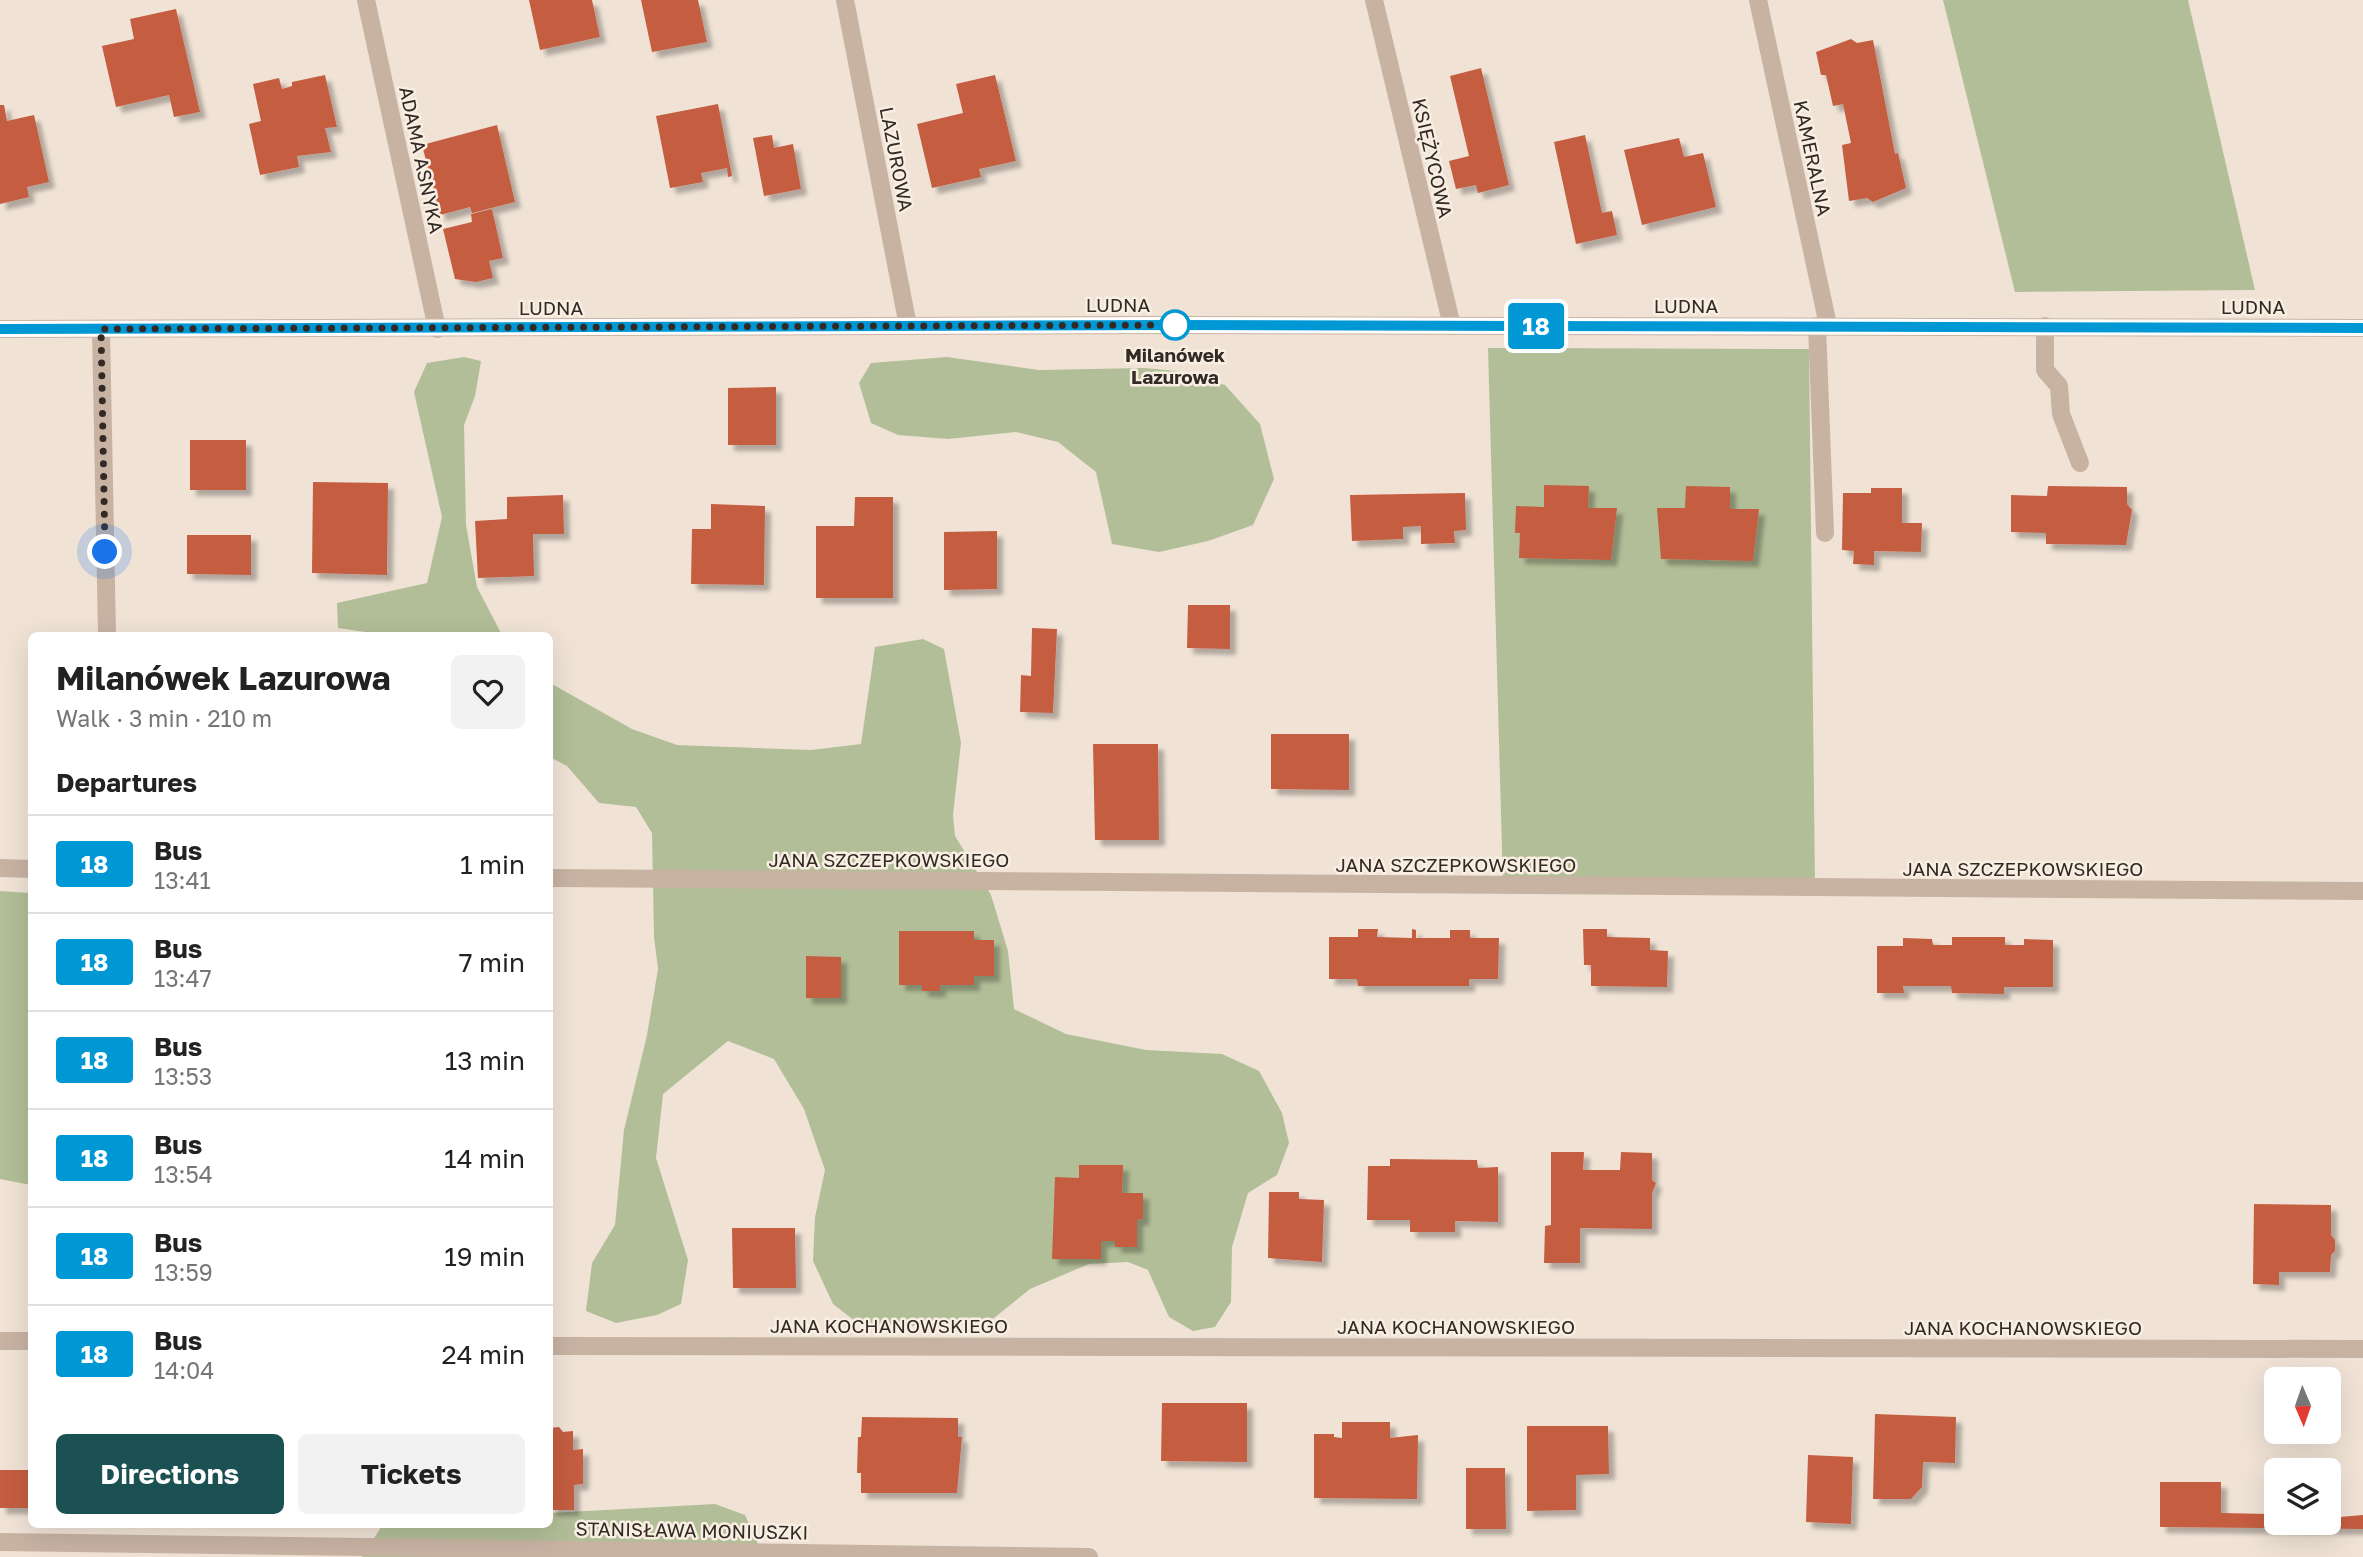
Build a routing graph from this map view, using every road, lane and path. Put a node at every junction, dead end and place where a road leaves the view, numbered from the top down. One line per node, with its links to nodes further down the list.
1 (366, 0): 12 (street, ADAMA ASNYKA)
2 (845, 0): 5 (street, LAZUROWA)
3 (1374, 0): 6 (street, KSIĘŻYCOWA)
4 (1758, 0): 7 (street, KAMERALNA)
5 (908, 326): 6 (street, LUDNA); 12 (street, LUDNA)
6 (1451, 326): 7 (street, LUDNA)
7 (1823, 326): 8 (street, LUDNA); 14 (street, KAMERALNA)
8 (2045, 326): 9 (street, LUDNA); 13 (street)
9 (2363, 328)
10 (0, 329): 11 (street, LUDNA)
11 (101, 329): 12 (street, LUDNA); 15 (street)
12 (437, 329)
13 (2080, 463)
14 (1825, 533)
15 (107, 632)
16 (0, 868): 17 (street)
17 (28, 869)
18 (553, 878): 19 (street, JANA SZCZEPKOWSKIEGO)
19 (2363, 891)
20 (0, 1341): 21 (street)
21 (28, 1341)
22 (553, 1346): 23 (street, JANA KOCHANOWSKIEGO)
23 (2363, 1349)
24 (0, 1542): 25 (street, STANISŁAWA MONIUSZKI)
25 (1089, 1557)

